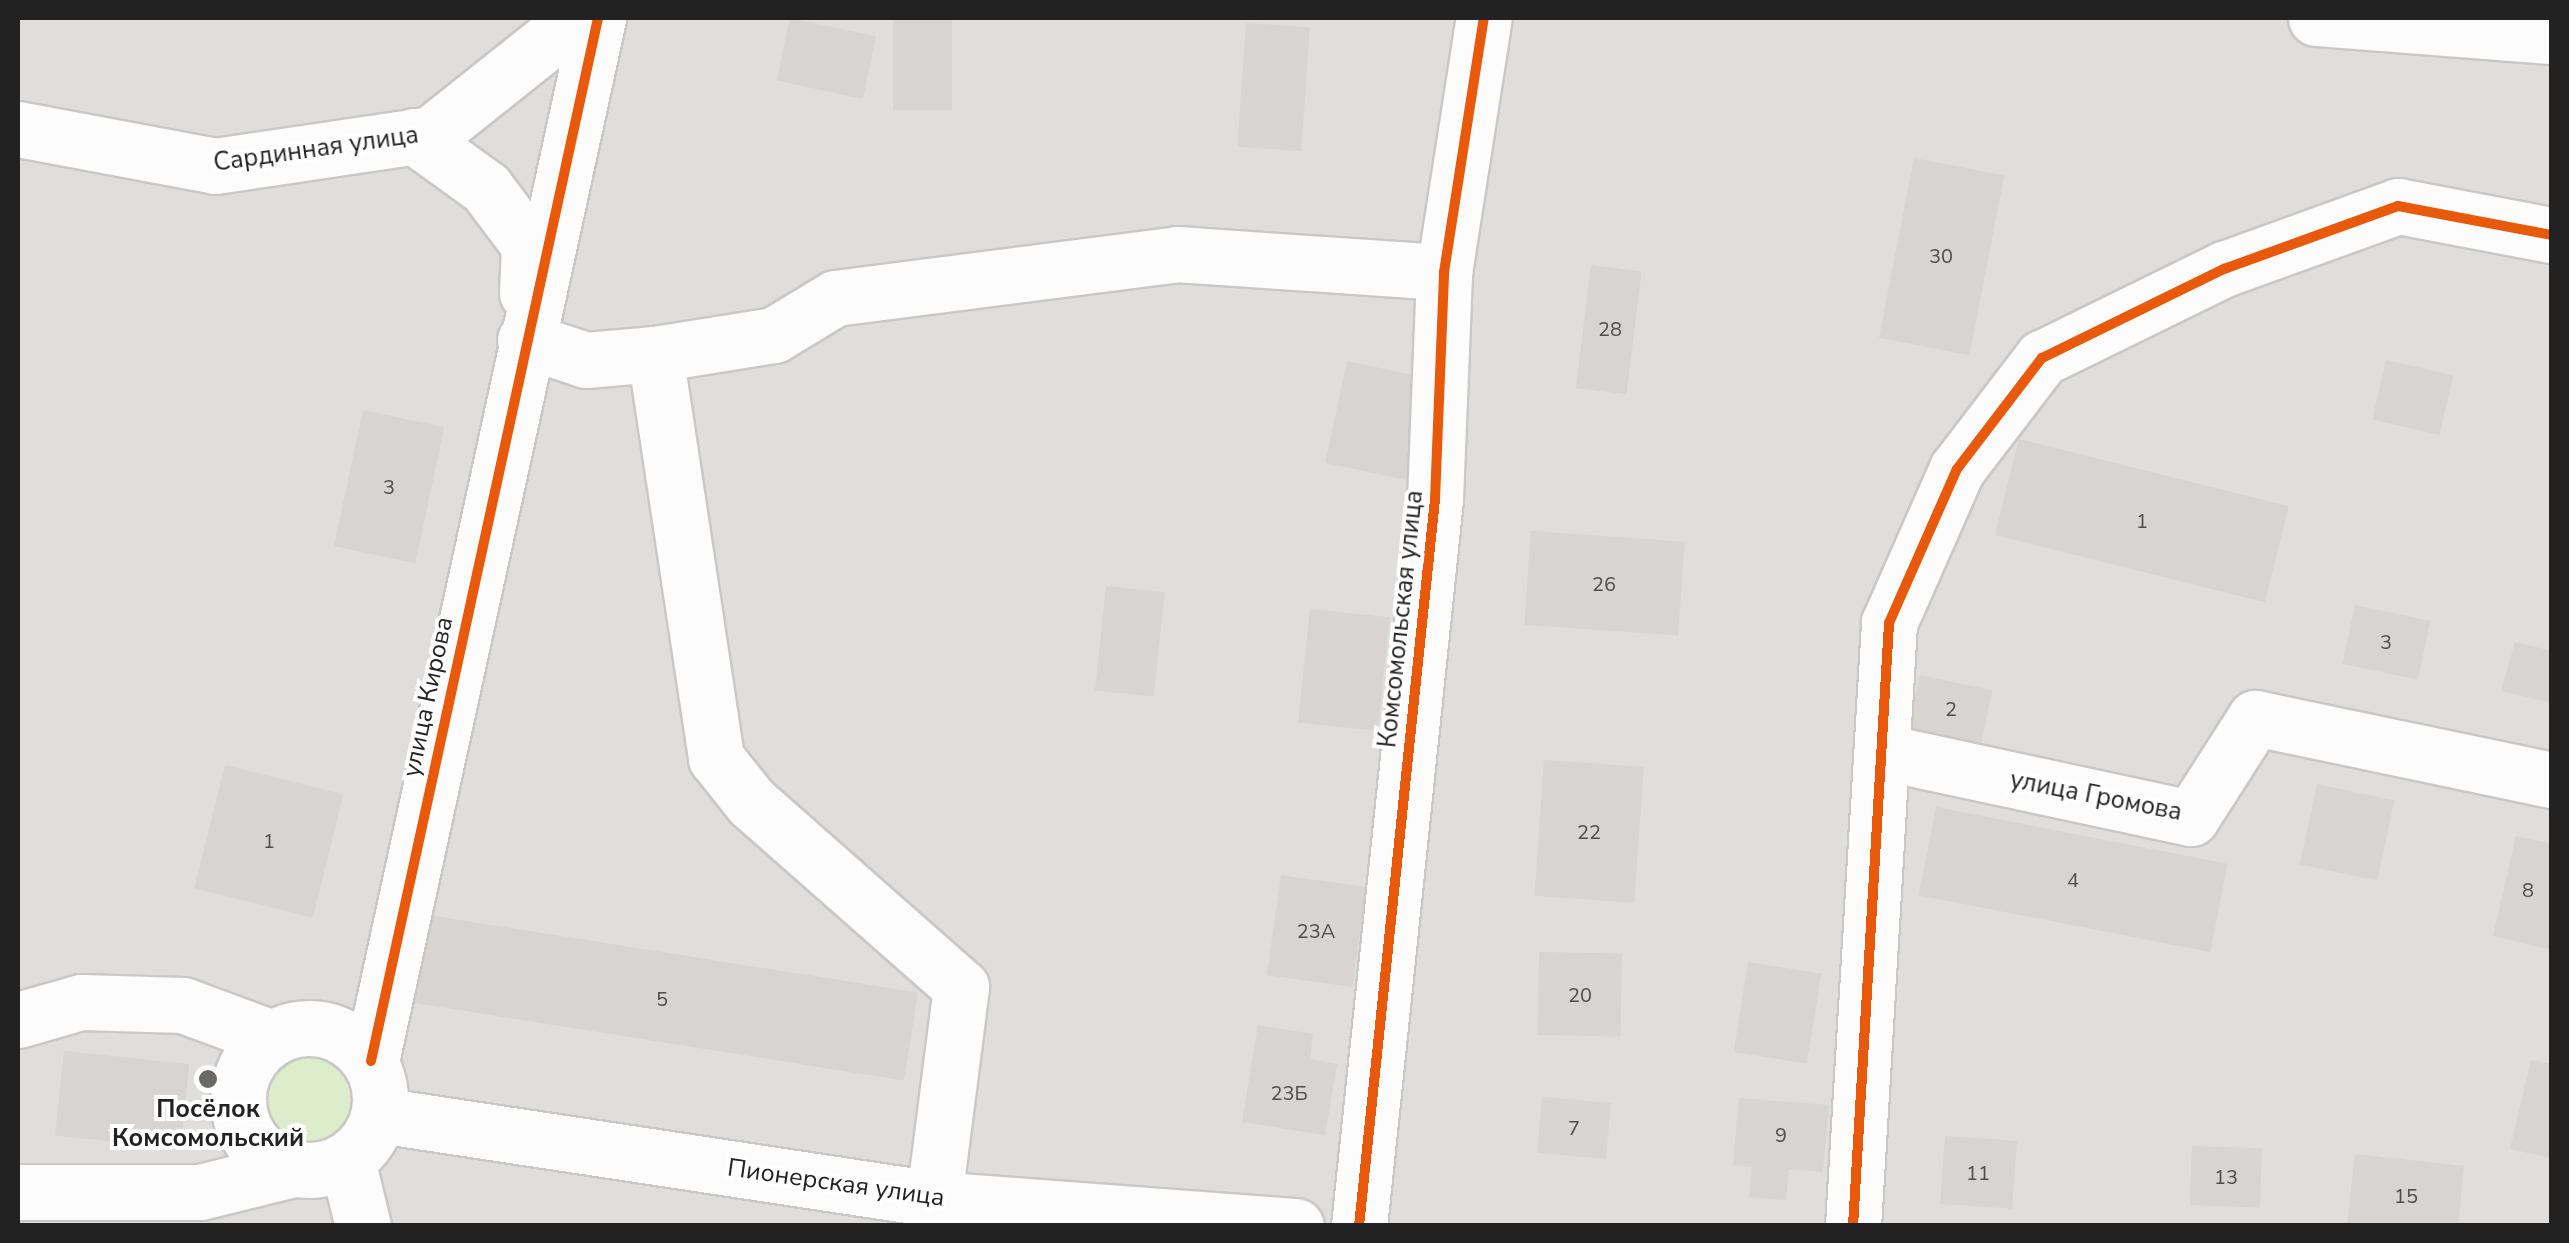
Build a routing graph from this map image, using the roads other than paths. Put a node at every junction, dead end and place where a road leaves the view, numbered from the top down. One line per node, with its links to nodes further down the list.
1 (577, 18): 5 (street, Сардинная улица)
2 (598, 18): 11 (street)
3 (1484, 18): 10 (street, Комсомольская улица)
4 (2316, 18): 6 (street)
5 (531, 32): 8 (street, Сардинная улица)
6 (2552, 36)
7 (18, 129): 8 (street, Сардинная улица)
8 (414, 136): 11 (street)
9 (2552, 236): 13 (street)
10 (1444, 272): 12 (street); 25 (street, Комсомольская улица)
11 (525, 340): 12 (street); 17 (street, улица Кирова)
12 (655, 354): 22 (street)
13 (1884, 752): 14 (street, улица Громова); 26 (street)
14 (2552, 780)
15 (18, 1020): 16 (street)
16 (272, 1038): 17 (street); 20 (street)
17 (371, 1061): 18 (street)
18 (379, 1115): 19 (street); 22 (street, Пионерская улица)
19 (347, 1160): 20 (street); 23 (street)
20 (293, 1169): 21 (street)
21 (18, 1192)
22 (934, 1199): 24 (street, Пионерская улица)
23 (364, 1226)
24 (1296, 1226)
25 (1358, 1226)
26 (1853, 1226)

